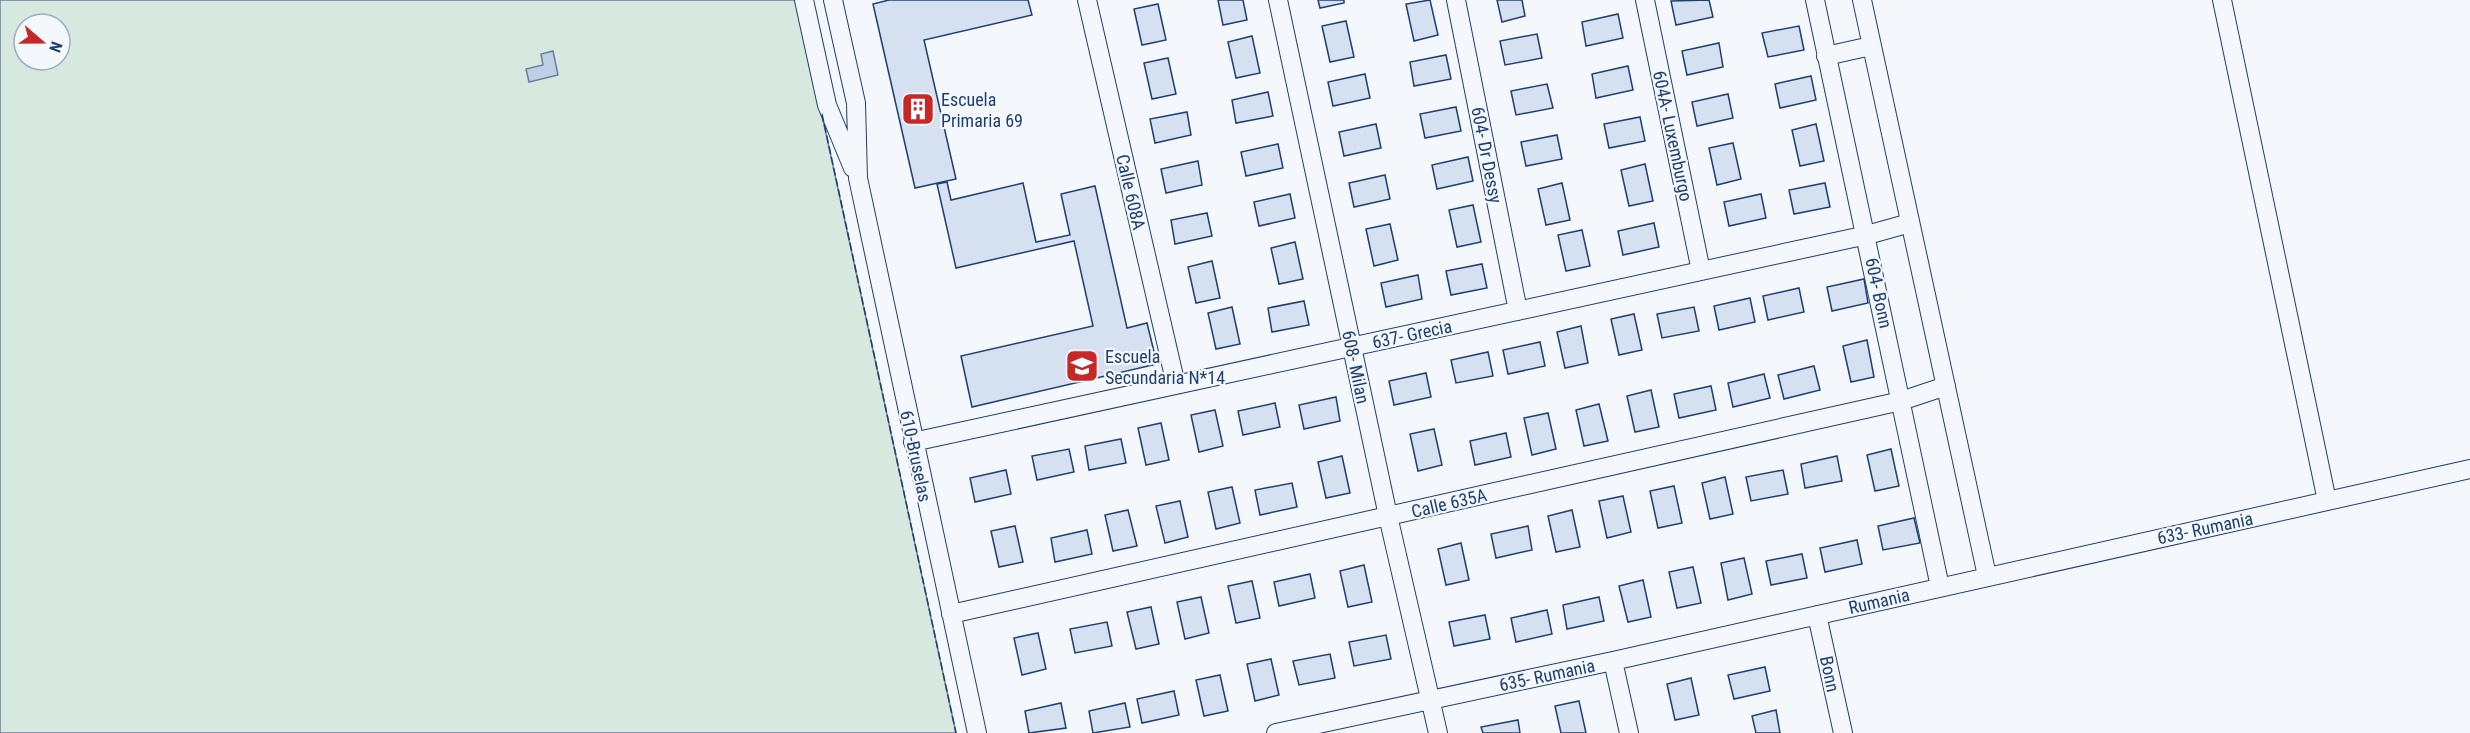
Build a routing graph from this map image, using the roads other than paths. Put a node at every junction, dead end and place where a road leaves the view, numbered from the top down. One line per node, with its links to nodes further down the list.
1 (805, 0): 12 (street, 610-Bruselas)
2 (833, 0): 12 (street, 610-Bruselas)
3 (1087, 0): 18 (street, Calle 608A)
4 (1278, 0): 17 (street, 608- Milan)
5 (1456, 0): 16 (street, 604- Dr Dessy)
6 (1645, 0): 15 (street, 604A- Luxemburgo)
7 (1815, 0): 11 (street, 604- Bonn)
8 (1862, 0): 10 (street)
9 (2222, 0): 23 (street)
10 (1871, 46): 11 (street); 13 (street)
11 (1826, 56): 14 (street, 604- Bonn)
12 (858, 178): 21 (street, 610-Bruselas)
13 (1910, 223): 14 (street, 637- Grecia); 19 (street)
14 (1867, 236): 15 (street, 637- Grecia); 20 (street, 604- Bonn)
15 (1701, 271): 16 (street, 637- Grecia)
16 (1518, 311): 17 (street, 637- Grecia)
17 (1351, 347): 18 (street, 637- Grecia); 24 (street, 608- Milan)
18 (1176, 385): 21 (street, 637- Grecia)
19 (1946, 387): 20 (street, Calle 635A); 25 (street)
20 (1901, 401): 24 (street, Calle 635A); 26 (street, 604- Bonn)
21 (913, 442): 27 (street, 610-Bruselas)
22 (2470, 469): 23 (street, 633- Rumania)
23 (2327, 501): 25 (street, 633- Rumania)
24 (1388, 516): 27 (street, Calle 635A); 30 (street, 608- Milan)
25 (1987, 576): 26 (street, 633- Rumania)
26 (1940, 587): 28 (street, Rumania)
27 (951, 614): 31 (street, 610-Bruselas)
28 (1817, 615): 29 (street, 635- Rumania); 35 (street, Bonn)
29 (1613, 661): 30 (street, 635- Rumania); 34 (street)
30 (1431, 700): 32 (street, 635- Rumania); 33 (street, 608- Milan)
31 (977, 733)
32 (1276, 733)
33 (1438, 733)
34 (1629, 733)
35 (1843, 733)

